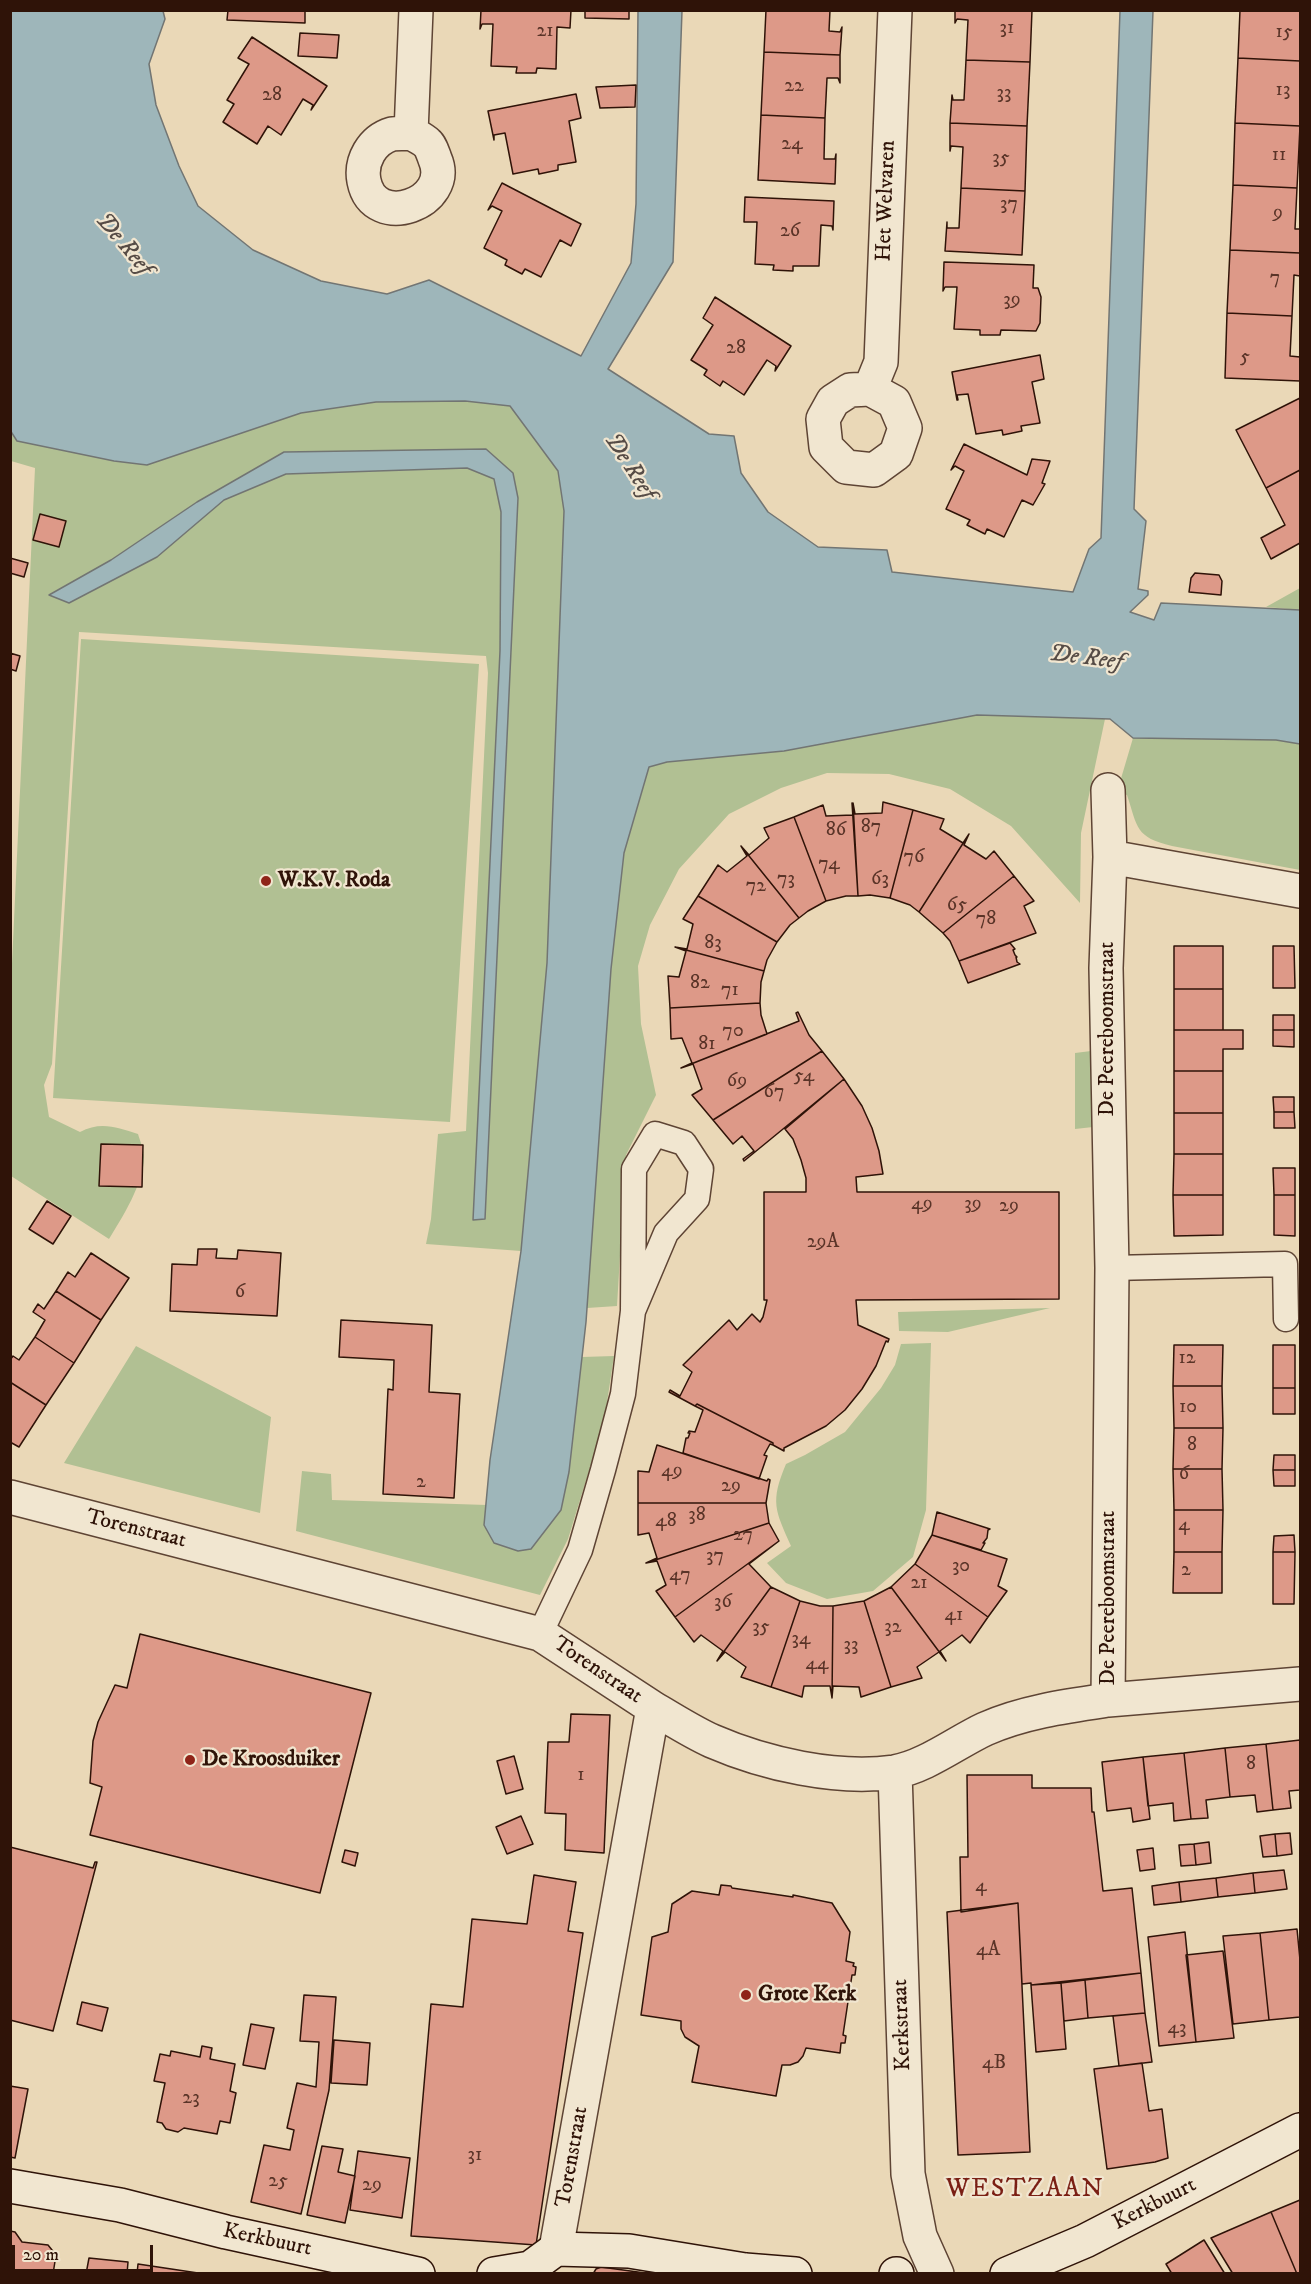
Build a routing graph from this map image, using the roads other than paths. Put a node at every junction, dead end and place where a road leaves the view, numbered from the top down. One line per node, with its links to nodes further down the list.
1 (416, 10): 3 (street)
2 (895, 10): 4 (street, Het Welvaren)
3 (411, 134)
4 (870, 389)
5 (1108, 790): 6 (street, De Peereboomstraat)
6 (1110, 857): 7 (street); 8 (street, De Peereboomstraat)
7 (1300, 891)
8 (1112, 1268): 10 (lane); 14 (street, De Peereboomstraat)
9 (633, 1311): 9 (lane); 12 (lane)
10 (1286, 1319)
11 (10, 1497): 12 (street, Torenstraat)
12 (540, 1634): 15 (street, Torenstraat)
13 (1300, 1684): 14 (street)
14 (1108, 1700): 16 (street, De Peereboomstraat)
15 (653, 1708): 16 (street, De Peereboomstraat); 19 (street, Torenstraat)
16 (895, 1772): 23 (street, Kerkstraat)
17 (1300, 2130): 24 (street, Kerkbuurt)
18 (10, 2186): 20 (street, Kerkbuurt)
19 (556, 2249): 21 (street); 22 (street)
20 (418, 2274)
21 (494, 2274)
22 (795, 2274)
23 (937, 2274)
24 (1007, 2274)

